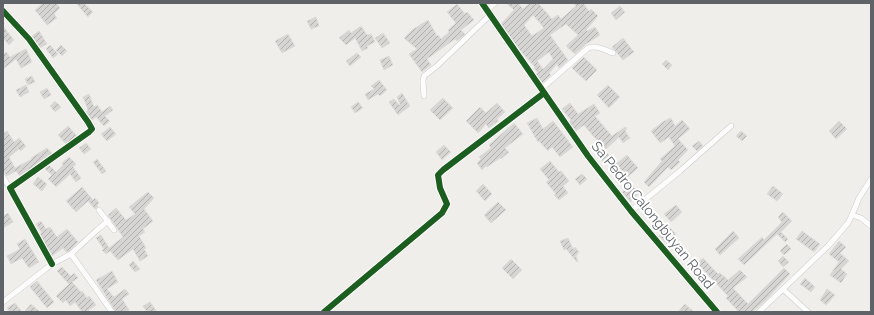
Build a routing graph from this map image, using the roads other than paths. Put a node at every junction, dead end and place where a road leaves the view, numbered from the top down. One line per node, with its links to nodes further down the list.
1 (482, 3): 4 (street, Sa Pedro Calongbuyan Road)
2 (495, 3): 4 (street)
3 (3, 11): 11 (street)
4 (489, 13): 6 (street, Sa Pedro Calongbuyan Road); 7 (street)
5 (613, 53): 6 (street)
6 (542, 91): 13 (street, Sa Pedro Calongbuyan Road); 23 (street)
7 (424, 96)
8 (731, 126): 13 (street)
9 (3, 177): 11 (street)
10 (871, 178): 14 (street)
11 (10, 188): 19 (street)
12 (99, 210): 15 (street)
13 (631, 211): 24 (street, Sa Pedro Calongbuyan Road)
14 (852, 215): 16 (street); 20 (street)
15 (108, 221): 17 (street); 18 (street)
16 (871, 226)
17 (114, 230)
18 (71, 254): 19 (street); 22 (street)
19 (52, 264): 21 (street)
20 (784, 290): 25 (street); 26 (street)
21 (3, 302)
22 (112, 312)
23 (324, 312)
24 (717, 312)
25 (759, 312)
26 (808, 312)

